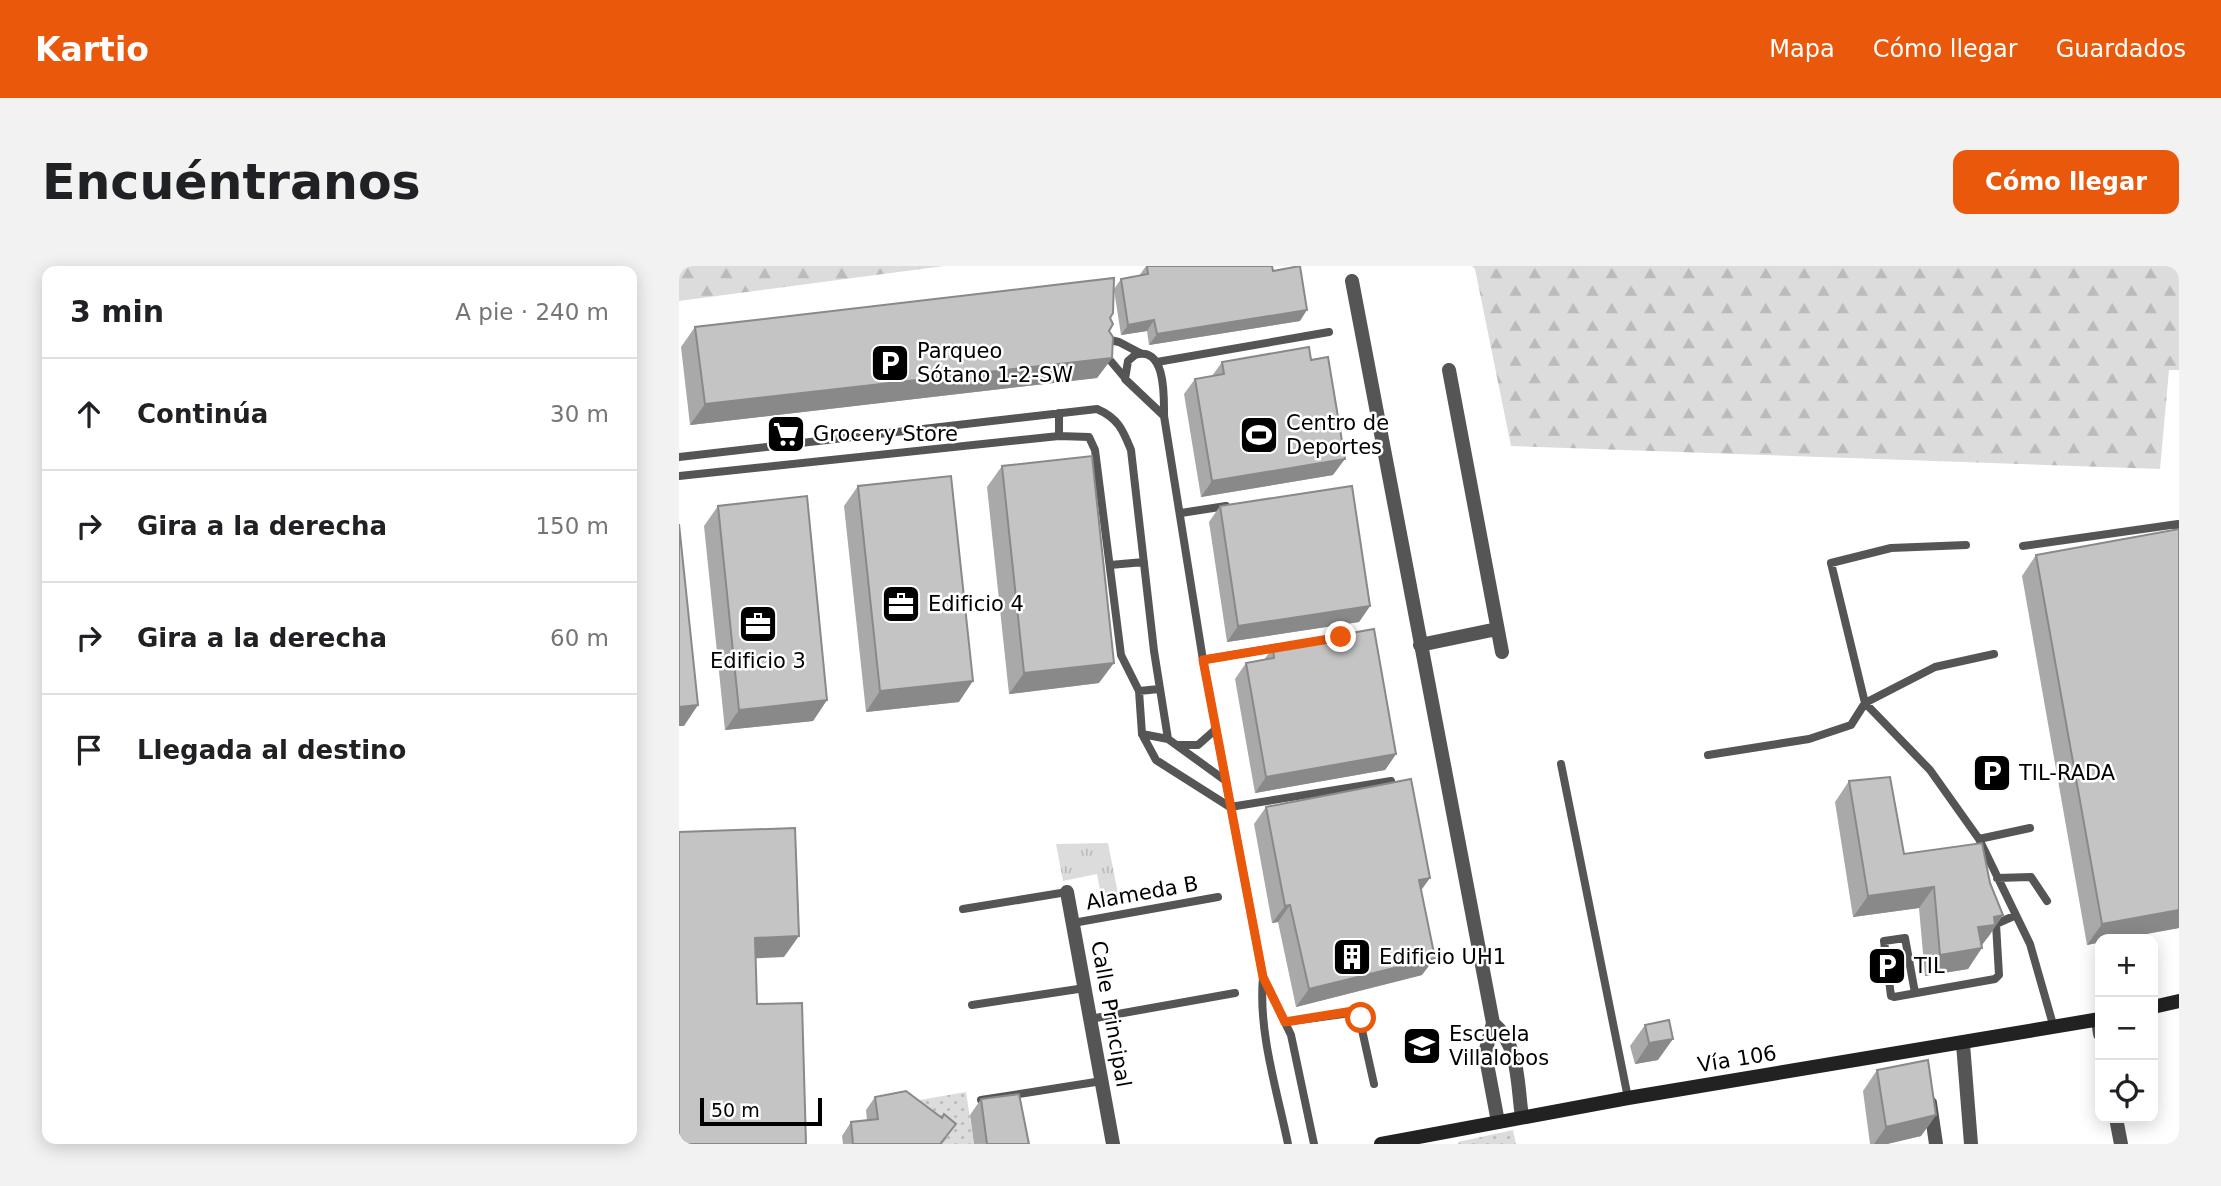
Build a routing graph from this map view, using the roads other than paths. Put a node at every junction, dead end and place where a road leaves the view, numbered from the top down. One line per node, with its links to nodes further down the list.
1 (1352, 281): 23 (street)
2 (1329, 331): 6 (lane)
3 (1103, 339): 5 (lane)
4 (1101, 351): 8 (lane)
5 (1140, 353): 6 (lane); 8 (lane)
6 (1157, 362): 10 (lane)
7 (1449, 370): 21 (street)
8 (1125, 379): 10 (lane)
9 (1059, 413): 11 (lane); 12 (lane); 19 (lane)
10 (1164, 416): 15 (lane)
11 (1059, 436): 13 (lane); 20 (lane)
12 (679, 457)
13 (679, 476)
14 (1233, 505): 15 (lane)
15 (1181, 513): 26 (lane)
16 (2179, 528): 18 (lane)
17 (1966, 545): 29 (lane)
18 (2024, 547)
19 (1144, 562): 20 (lane); 27 (lane)
20 (1110, 565): 28 (lane)
21 (1497, 629): 23 (street); 24 (street)
22 (1291, 645): 26 (lane)
23 (1420, 645): 56 (street)
24 (1502, 652)
25 (1994, 654): 29 (lane)
26 (1203, 660): 30 (lane)
27 (1159, 689): 28 (lane); 32 (lane)
28 (1139, 691): 31 (lane)
29 (1865, 702): 33 (lane); 39 (lane)
30 (1216, 729): 32 (lane); 36 (lane)
31 (1142, 734): 32 (lane); 37 (lane)
32 (1172, 742): 36 (lane)
33 (1708, 755)
34 (1561, 764): 63 (lane)
35 (1391, 780): 37 (lane)
36 (1226, 781): 37 (lane)
37 (1230, 807): 47 (lane)
38 (2030, 828): 39 (lane)
39 (1979, 839): 40 (lane)
40 (1997, 878): 43 (lane); 45 (lane)
41 (1067, 892): 44 (lane); 46 (street, Calle Principal)
42 (1218, 897): 46 (lane, Alameda B)
43 (2046, 901)
44 (963, 909)
45 (2014, 916): 50 (lane); 58 (lane)
46 (1073, 923): 48 (street, Calle Principal)
47 (1263, 977): 55 (lane); 69 (lane)
48 (1085, 988): 52 (lane); 54 (street, Calle Principal)
49 (1235, 993): 54 (lane)
50 (1915, 993): 50 (lane)
51 (2179, 1001): 53 (main road)
52 (972, 1005)
53 (2158, 1006)
54 (1090, 1018): 60 (street, Calle Principal)
55 (1285, 1022): 61 (lane); 70 (lane)
56 (1493, 1023): 65 (street); 66 (street)
57 (2095, 1024): 58 (main road, Vía 106)
58 (2054, 1028): 59 (main road, Vía 106)
59 (1963, 1044): 63 (main road, Vía 106); 73 (street)
60 (1102, 1081): 64 (lane); 68 (street, Calle Principal)
61 (1374, 1084)
62 (1928, 1086): 72 (street)
63 (1628, 1098): 65 (main road, Vía 106)
64 (981, 1100)
65 (1522, 1117): 66 (main road, Vía 106)
66 (1498, 1122): 71 (main road, Vía 106)
67 (2117, 1123): 74 (street)
68 (1113, 1144)
69 (1288, 1144)
70 (1314, 1144)
71 (1381, 1144)
72 (1935, 1144)
73 (1971, 1144)
74 (2121, 1144)

